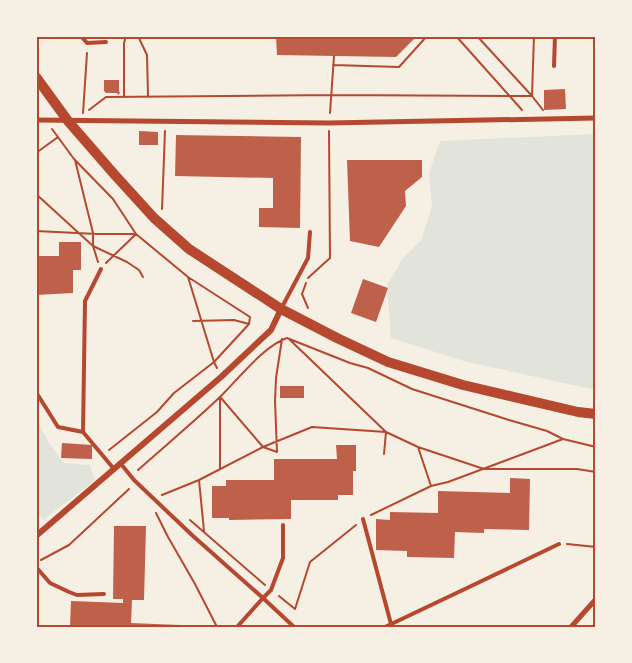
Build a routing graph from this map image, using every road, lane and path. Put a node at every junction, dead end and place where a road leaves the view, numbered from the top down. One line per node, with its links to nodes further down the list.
1 (81, 36): 10 (lane)
2 (126, 36): 19 (path)
3 (138, 36): 16 (path)
4 (427, 36): 12 (path)
5 (456, 36): 17 (path)
6 (477, 36): 18 (path)
7 (534, 36): 18 (path)
8 (555, 36): 13 (lane)
9 (106, 42): 10 (lane)
10 (87, 43): 19 (path)
11 (333, 56): 12 (path)
12 (333, 65): 15 (path)
13 (554, 66)
14 (36, 77): 25 (street)
15 (331, 95): 16 (path); 17 (path); 27 (path)
16 (148, 96): 19 (path)
17 (509, 96): 18 (path); 21 (path)
18 (532, 96): 22 (path)
19 (124, 97)
20 (596, 118): 22 (street)
21 (530, 119): 22 (street); 27 (street)
22 (550, 119)
23 (36, 120): 24 (street)
24 (45, 121): 25 (street); 28 (path)
25 (68, 121): 26 (street); 43 (street)
26 (165, 122): 27 (street); 32 (path)
27 (329, 123): 42 (path)
28 (58, 137): 29 (path); 30 (path)
29 (36, 153)
30 (74, 159): 36 (path); 37 (path)
31 (36, 194): 35 (path)
32 (162, 209)
33 (36, 231): 35 (path)
34 (310, 232): 43 (lane)
35 (79, 233): 36 (path); 38 (path)
36 (93, 233): 37 (path); 38 (path)
37 (136, 234): 39 (path); 45 (path)
38 (93, 246): 39 (path); 40 (path)
39 (114, 256): 40 (path); 41 (path)
40 (101, 269): 51 (lane)
41 (143, 277)
42 (308, 308)
43 (281, 309): 50 (street); 60 (street)
44 (193, 321): 45 (path)
45 (249, 324): 58 (path)
46 (287, 338): 47 (path); 52 (path); 53 (path)
47 (282, 339): 49 (path); 54 (path)
48 (36, 392): 51 (lane)
49 (220, 397): 55 (path); 64 (path)
50 (596, 414)
51 (83, 432): 58 (lane)
52 (386, 432): 54 (path); 56 (path); 59 (path)
53 (563, 439): 57 (path); 62 (path)
54 (277, 441): 55 (path); 55 (path)
55 (263, 447): 65 (path)
56 (418, 447): 62 (path); 66 (path)
57 (596, 447)
58 (103, 454): 61 (lane)
59 (384, 454)
60 (121, 464): 61 (street); 64 (lane)
61 (115, 469): 73 (street)
62 (484, 469): 63 (path); 66 (path)
63 (596, 472)
64 (134, 480): 76 (path); 79 (lane)
65 (199, 480): 67 (path); 72 (path)
66 (430, 486): 70 (path)
67 (162, 495)
68 (154, 511): 82 (path)
69 (187, 517): 72 (path)
70 (363, 519): 77 (path); 81 (lane)
71 (283, 525): 77 (lane)
72 (204, 531): 77 (path)
73 (36, 536)
74 (559, 543): 75 (path); 81 (lane)
75 (596, 547)
76 (36, 565): 78 (lane)
77 (271, 590): 79 (lane)
78 (104, 594)
79 (262, 598): 83 (lane); 84 (lane)
80 (596, 599): 86 (street)
81 (391, 624): 85 (lane)
82 (217, 627)
83 (237, 627)
84 (294, 627)
85 (385, 627)
86 (571, 627)

